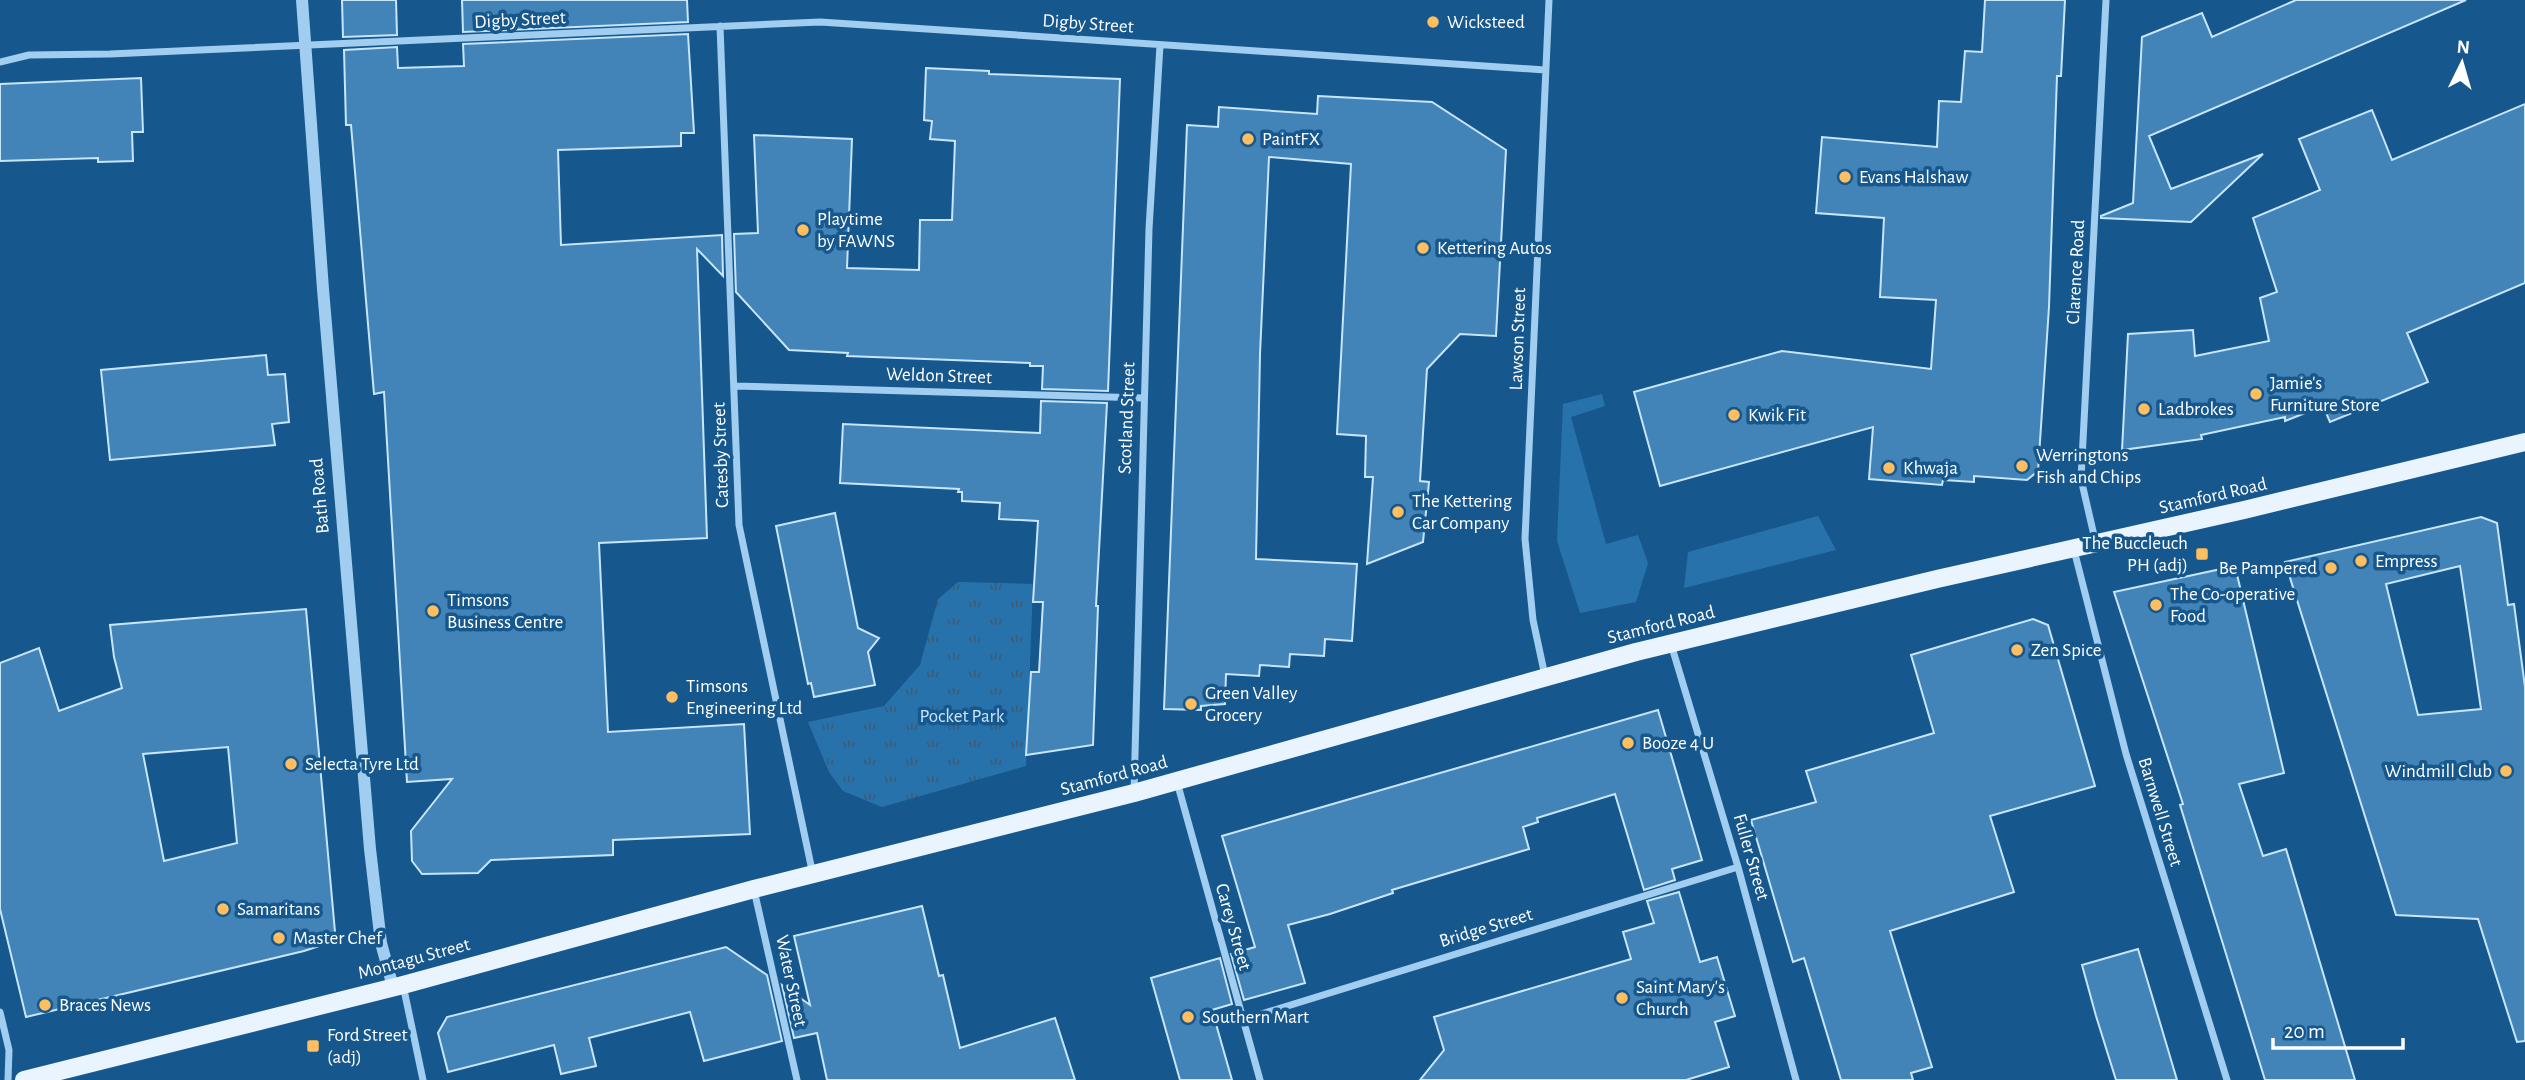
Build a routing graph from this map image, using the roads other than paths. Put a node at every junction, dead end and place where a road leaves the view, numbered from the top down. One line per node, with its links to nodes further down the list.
1 (302, 0): 5 (street, Bath Road)
2 (1549, 0): 8 (street, Lawson Street)
3 (2106, 0): 12 (street, Clarence Road)
4 (720, 26): 5 (street, Digby Street); 6 (street, Digby Street); 9 (street, Catesby Street)
5 (304, 45): 7 (street, Digby Street); 21 (street, Bath Road)
6 (1160, 45): 8 (street, Digby Street); 10 (street, Scotland Street)
7 (0, 61)
8 (1545, 70): 15 (street, Lawson Street)
9 (735, 386): 10 (street, Weldon Street); 19 (street, Catesby Street)
10 (1143, 398): 17 (street, Scotland Street)
11 (2525, 442): 12 (main road, Stamford Road)
12 (2096, 544): 13 (main road, Stamford Road)
13 (2074, 550): 14 (main road, Stamford Road); 30 (street, Barnwell Street)
14 (1671, 644): 15 (main road, Stamford Road); 18 (street, Fuller Street)
15 (1546, 677): 16 (main road, Stamford Road)
16 (1177, 781): 17 (main road, Stamford Road); 23 (street, Carey Street)
17 (1134, 793): 19 (main road, Stamford Road)
18 (1738, 867): 23 (street, Bridge Street); 29 (street, Fuller Street)
19 (813, 875): 20 (main road, Montagu Street)
20 (754, 889): 21 (main road, Montagu Street); 27 (street, Water Street)
21 (398, 986): 25 (main road, Montagu Street); 26 (street)
22 (0, 1012): 24 (street)
23 (1242, 1020): 28 (street, Carey Street)
24 (8, 1080)
25 (24, 1080)
26 (424, 1080)
27 (797, 1080)
28 (1260, 1080)
29 (1796, 1080)
30 (2227, 1080)

